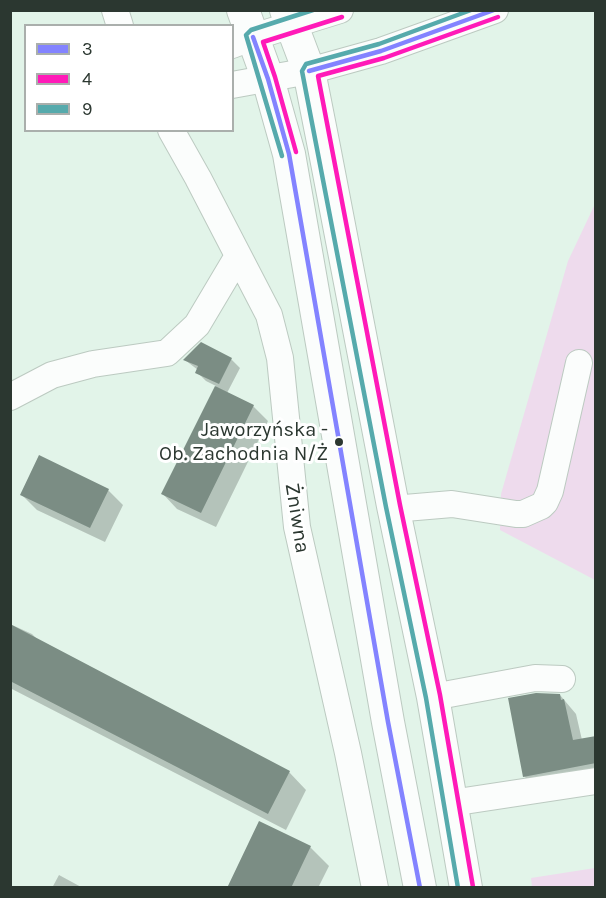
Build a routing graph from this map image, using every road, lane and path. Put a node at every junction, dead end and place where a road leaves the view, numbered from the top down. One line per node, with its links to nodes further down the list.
1 (340, 10): 3 (street)
2 (495, 10): 5 (street)
3 (289, 18): 4 (street); 5 (main road)
4 (243, 31): 6 (main road)
5 (309, 71): 6 (street); 12 (main road)
6 (268, 79): 7 (street); 18 (main road)
7 (234, 85)
8 (172, 132): 9 (street, Żniwna)
9 (238, 256): 11 (street); 17 (street, Żniwna)
10 (579, 363): 12 (street)
11 (10, 397)
12 (393, 509): 14 (main road)
13 (562, 679): 14 (street)
14 (433, 698): 16 (main road)
15 (596, 781): 16 (street)
16 (451, 803): 19 (main road)
17 (375, 888)
18 (420, 888)
19 (466, 888)

